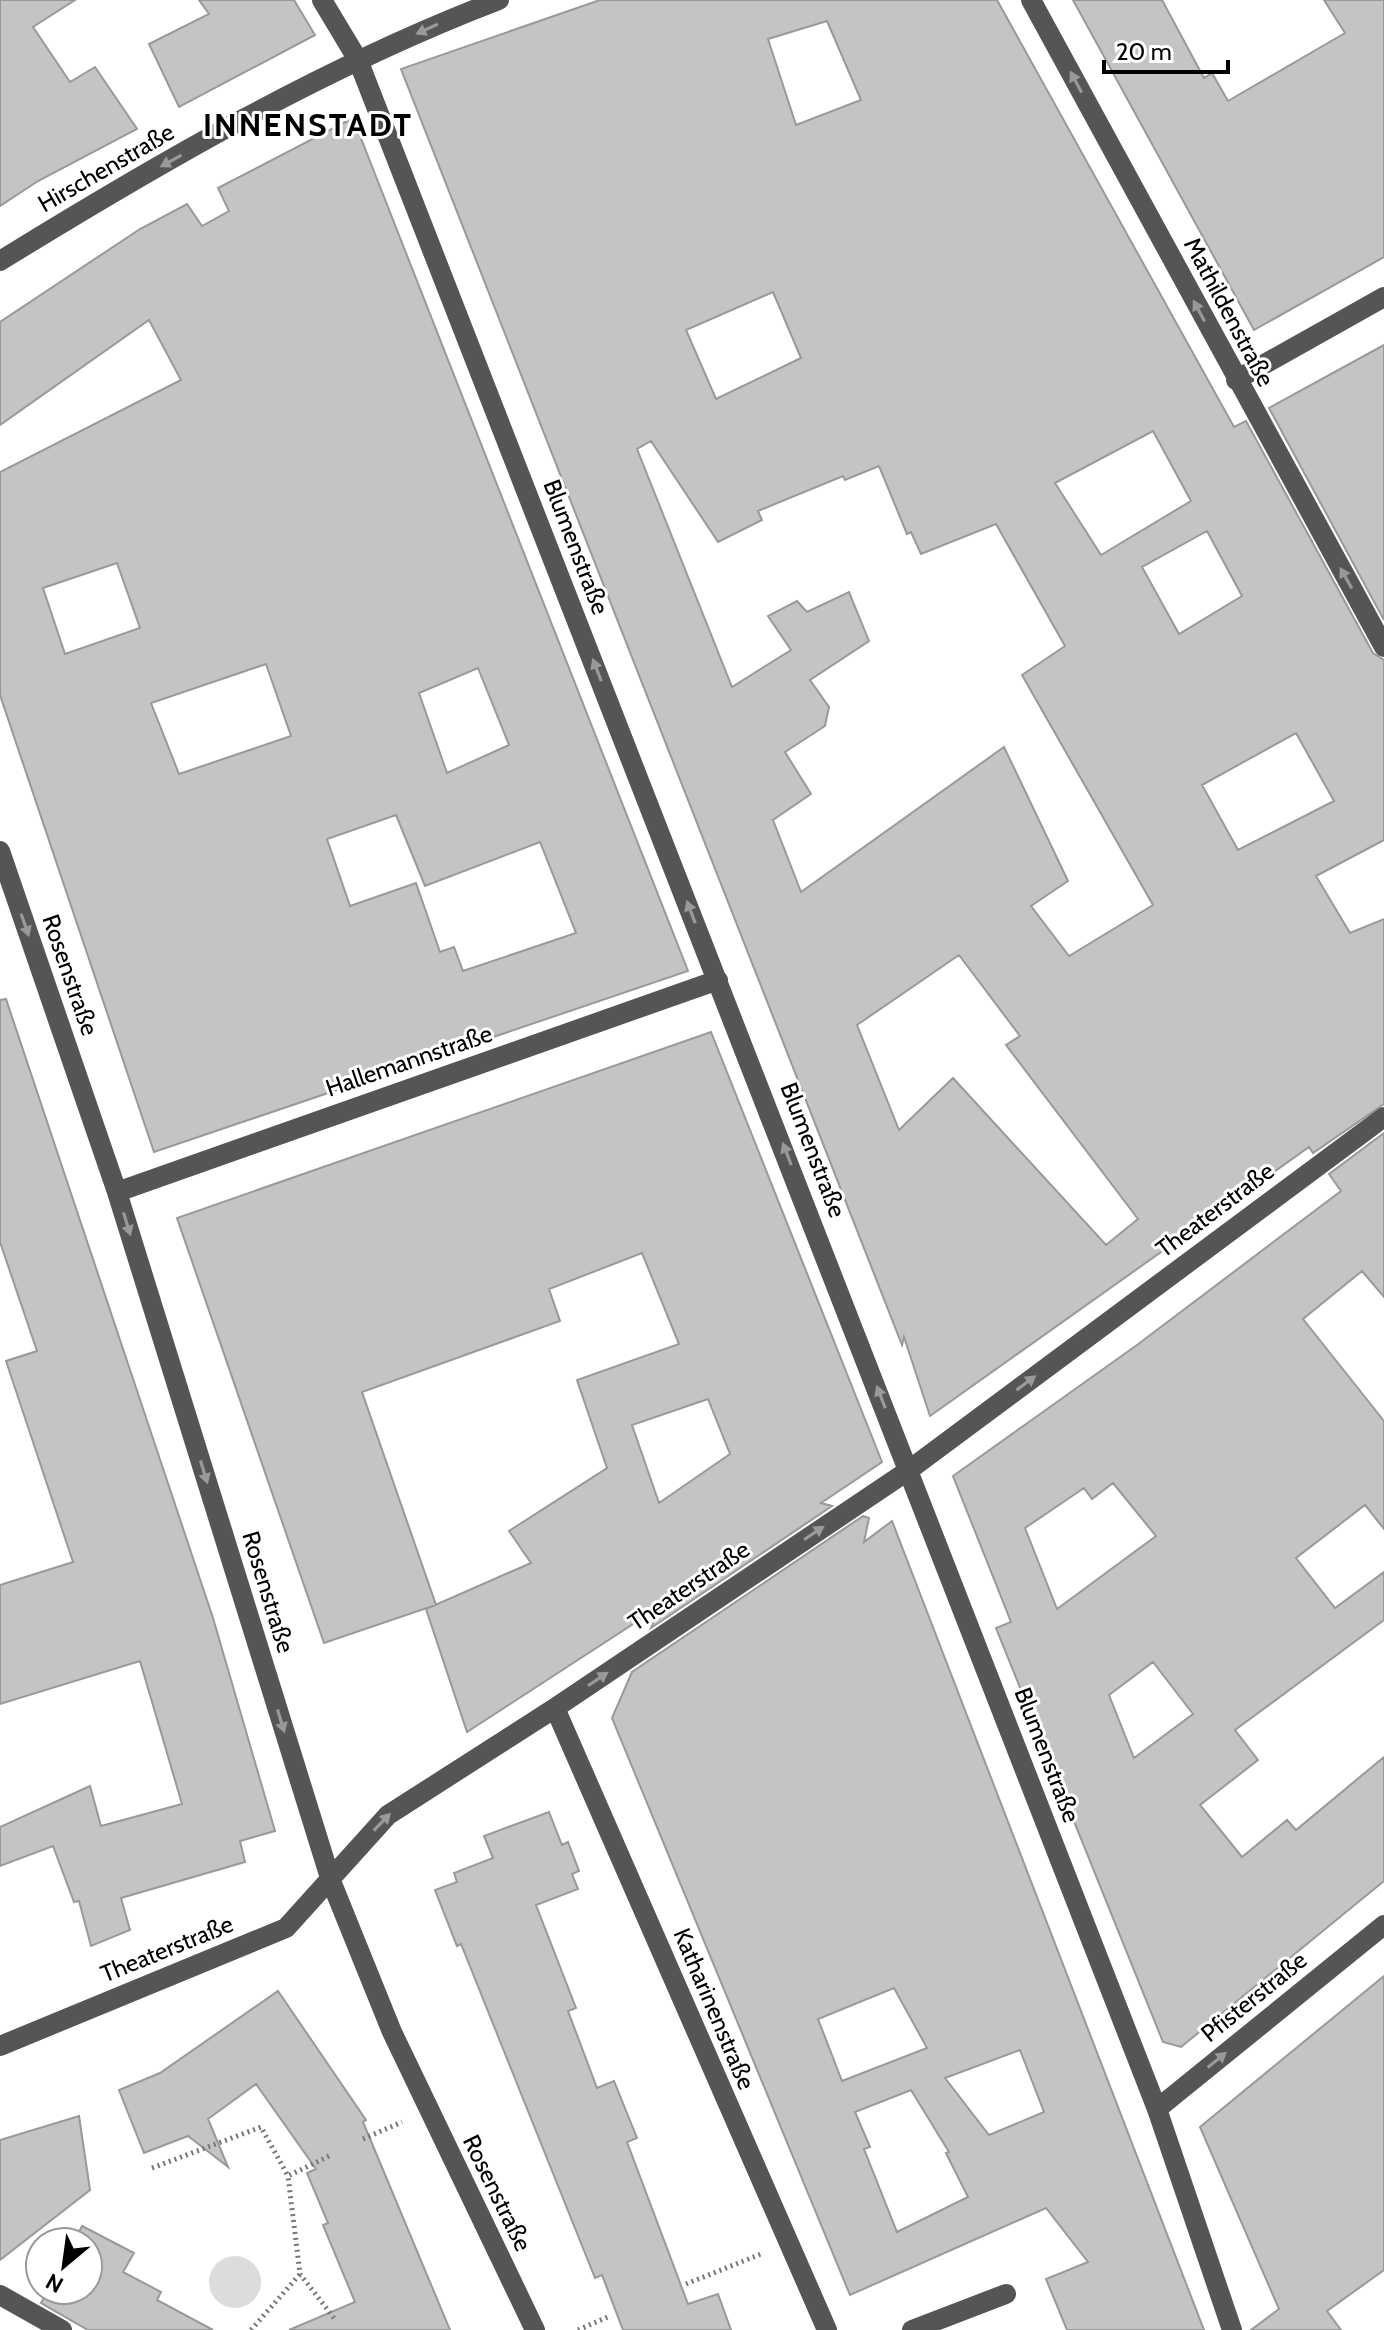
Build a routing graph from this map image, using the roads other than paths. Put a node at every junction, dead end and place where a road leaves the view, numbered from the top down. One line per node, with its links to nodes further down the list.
1 (322, 0): 4 (street, Blumenstraße)
2 (499, 0): 4 (street, Hirschenstraße, one-way to 4)
3 (1031, 0): 7 (street, Mathildenstraße, one-way to 3)
4 (358, 60): 5 (street, Hirschenstraße, one-way to 5); 10 (street, Blumenstraße, one-way to 4)
5 (0, 261)
6 (1384, 297): 7 (street)
7 (1236, 380): 8 (street, Mathildenstraße, one-way to 7)
8 (1384, 647)
9 (0, 851): 12 (street, Rosenstraße, one-way to 12)
10 (718, 980): 12 (street, Hallemannstraße); 13 (street, Blumenstraße, one-way to 10)
11 (1384, 1117): 13 (street, Theaterstraße, one-way to 11)
12 (117, 1192): 15 (street, Rosenstraße, one-way to 15)
13 (909, 1470): 14 (street, Theaterstraße, one-way to 13); 18 (street, Blumenstraße)
14 (555, 1708): 15 (street, Theaterstraße, one-way to 14); 23 (street, Katharinenstraße)
15 (331, 1881): 17 (street, Theaterstraße); 22 (street, Rosenstraße)
16 (1384, 1925): 18 (street, Pfisterstraße, one-way to 16)
17 (0, 2046)
18 (1157, 2109): 25 (street, Blumenstraße)
19 (1006, 2294): 24 (street)
20 (0, 2295): 21 (street)
21 (62, 2330)
22 (535, 2330)
23 (827, 2330)
24 (912, 2330)
25 (1232, 2330)

